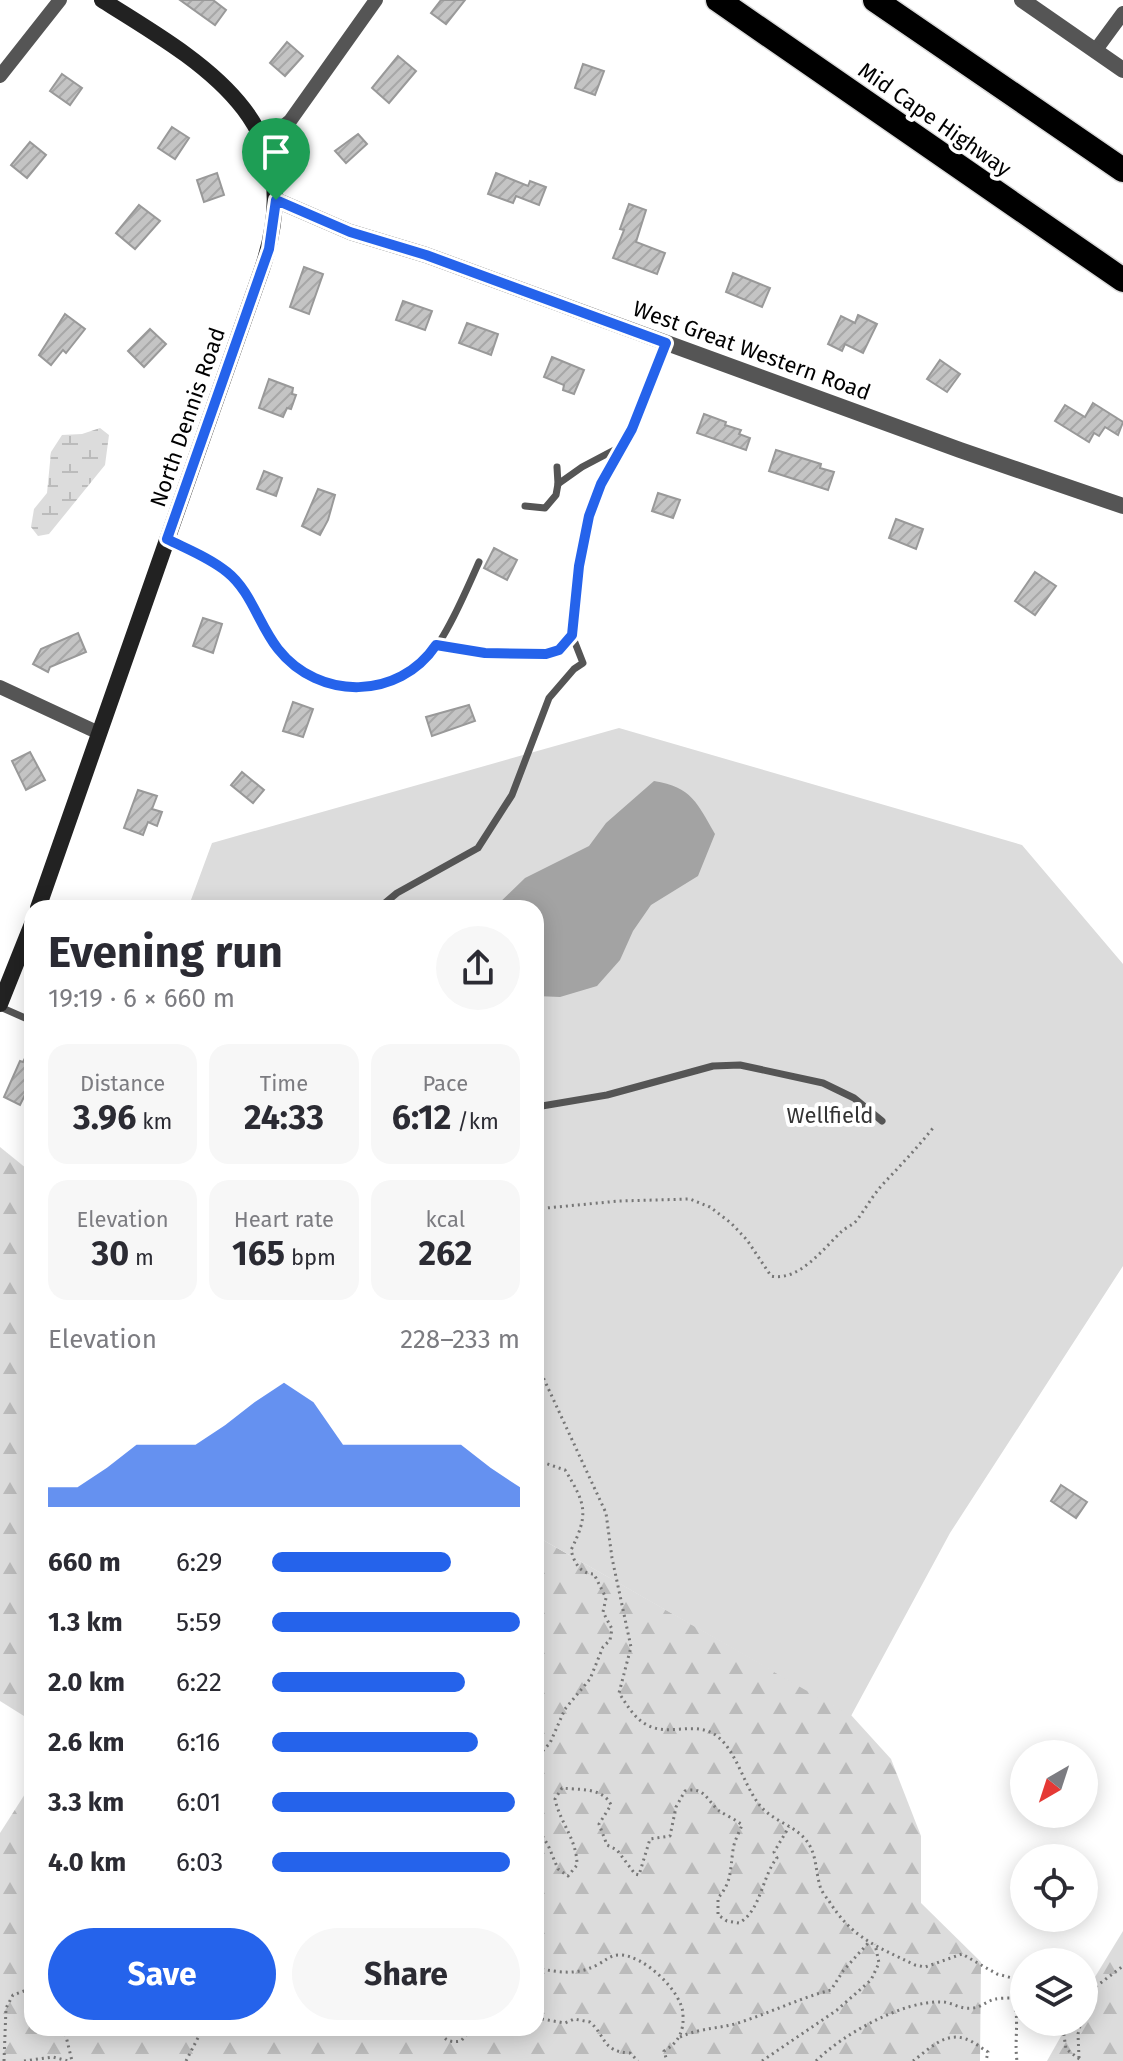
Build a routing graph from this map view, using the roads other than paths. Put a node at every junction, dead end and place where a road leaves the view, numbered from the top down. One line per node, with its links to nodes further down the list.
1 (60, 0): 10 (street)
2 (102, 0): 11 (main road, North Dennis Road)
3 (376, 0): 11 (street)
4 (718, 0): 14 (highway, Mid Cape Highway)
5 (875, 0): 12 (highway)
6 (1022, 0): 8 (street)
7 (1123, 13): 8 (street)
8 (1095, 51): 9 (street)
9 (1123, 70)
10 (0, 76)
11 (264, 142): 13 (main road, North Dennis Road)
12 (1123, 170)
13 (276, 200): 15 (street, West Great Western Road); 21 (main road, North Dennis Road)
14 (1123, 280)
15 (666, 343): 16 (lane); 20 (street, West Great Western Road)
16 (620, 447): 18 (lane); 23 (lane)
17 (557, 467): 18 (lane)
18 (558, 484): 19 (lane)
19 (525, 506)
20 (1123, 506)
21 (167, 539): 24 (lane); 26 (main road, North Dennis Road)
22 (479, 562): 24 (lane)
23 (572, 635): 24 (lane); 28 (lane)
24 (436, 645)
25 (0, 687): 26 (street)
26 (99, 733): 27 (main road, North Dennis Road)
27 (41, 900)
28 (389, 900)
29 (24, 944): 30 (main road)
30 (0, 1005): 31 (lane)
31 (24, 1017)
32 (544, 1106): 33 (lane)
33 (882, 1121)

